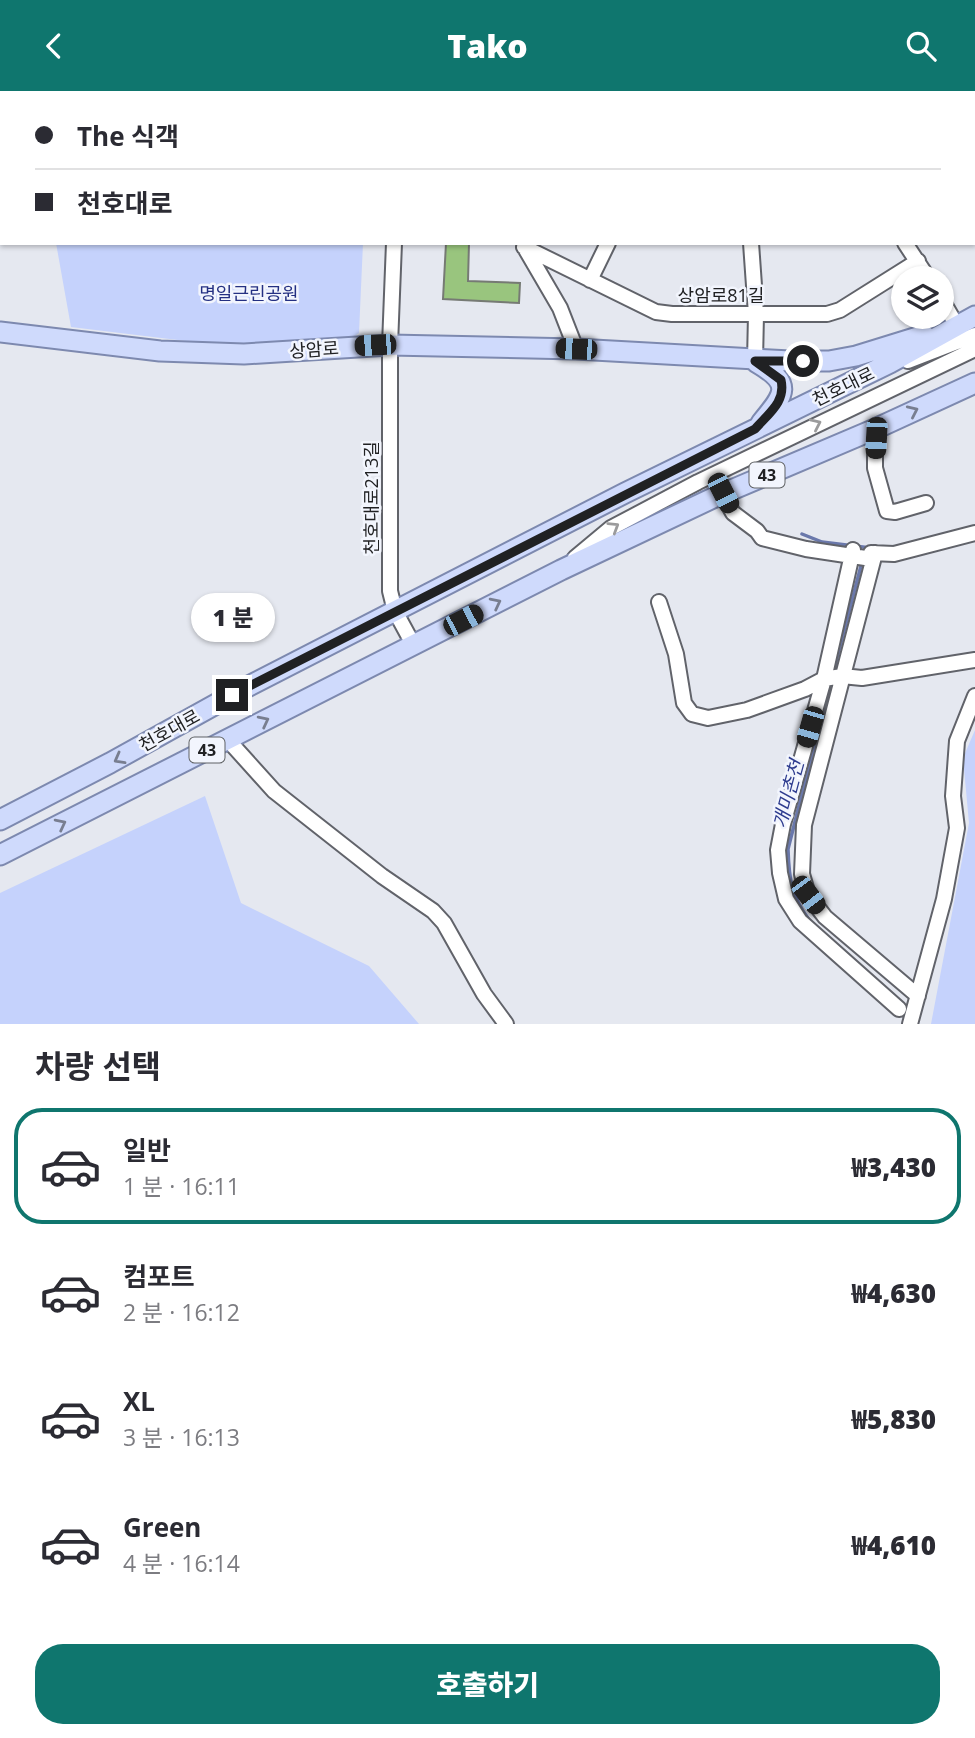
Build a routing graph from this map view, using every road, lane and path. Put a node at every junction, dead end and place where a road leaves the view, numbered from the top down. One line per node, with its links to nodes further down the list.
1 (394, 245): 15 (street, 천호대로213길)
2 (524, 245): 8 (street, 상암로81길); 16 (street, 상암로81길)
3 (606, 245): 8 (street)
4 (751, 245): 9 (street)
5 (906, 245): 6 (street)
6 (918, 261): 7 (street); 9 (street, 상암로81길)
7 (921, 266)
8 (590, 280): 9 (street, 상암로81길)
9 (756, 314): 18 (street)
10 (975, 316): 12 (main road, 천호대로 / 43)
11 (954, 321): 12 (street)
12 (957, 326): 18 (main road, 상암로); 20 (main road, 천호대로 / 43)
13 (0, 332): 15 (main road, 상암로)
14 (975, 335): 20 (street)
15 (390, 345): 16 (main road, 상암로); 29 (street, 천호대로213길)
16 (576, 349): 18 (main road, 상암로)
17 (975, 349): 27 (street, one-way to 17)
18 (755, 361): 21 (main road)
19 (975, 383): 22 (main road, 천호대로 / 43, one-way to 19)
20 (834, 391): 21 (main road, 천호대로 / 43)
21 (755, 429): 29 (main road, 천호대로 / 43)
22 (875, 429): 23 (main road, 천호대로 / 43); 24 (street)
23 (723, 493): 26 (street); 27 (main road, 천호대로 / 43)
24 (926, 503)
25 (975, 533): 26 (street)
26 (863, 554): 32 (street); 33 (street)
27 (561, 570): 30 (main road, 천호대로 / 43, one-way to 27)
28 (659, 602): 33 (street)
29 (395, 611): 30 (street, 천호대로213길); 36 (main road, 천호대로 / 43, one-way to 36)
30 (414, 646): 35 (main road, 천호대로 / 43, one-way to 30)
31 (975, 660): 32 (street)
32 (842, 676): 33 (street); 38 (street)
33 (824, 679): 39 (street)
34 (975, 696): 38 (street)
35 (228, 740): 37 (main road, 천호대로 / 43, one-way to 35); 40 (street)
36 (0, 820)
37 (0, 855)
38 (918, 996): 41 (street)
39 (899, 1009)
40 (506, 1024)
41 (910, 1024)

